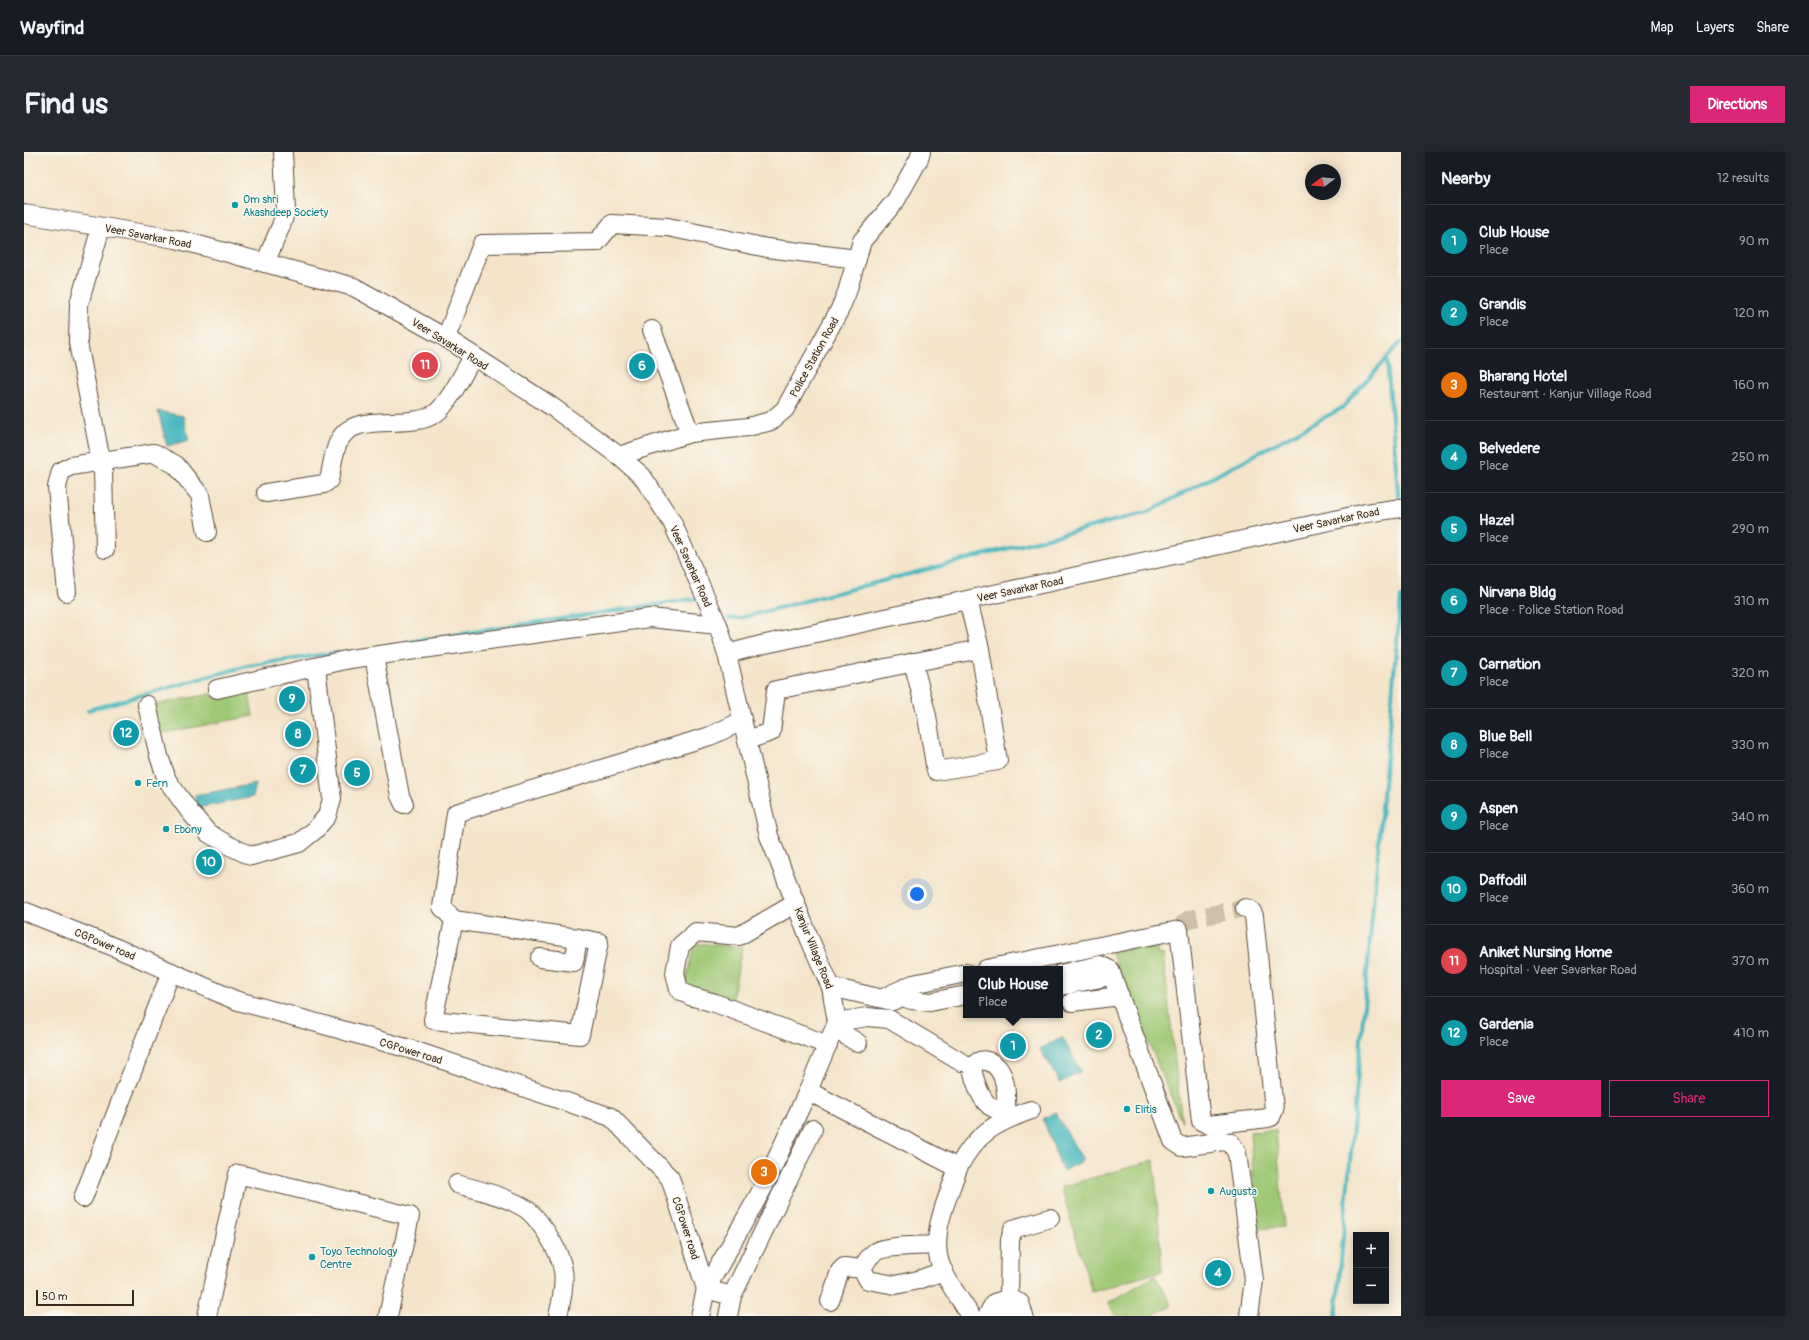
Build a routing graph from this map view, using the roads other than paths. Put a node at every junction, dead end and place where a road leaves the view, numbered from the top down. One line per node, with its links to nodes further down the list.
1 (283, 152): 6 (street)
2 (921, 152): 5 (street, Police Station Road)
3 (24, 214): 4 (street, Veer Savarkar Road)
4 (101, 227): 6 (street, Veer Savarkar Road); 12 (street)
5 (856, 259): 8 (street); 10 (street, Police Station Road)
6 (264, 263): 8 (street, Veer Savarkar Road)
7 (652, 330): 10 (street)
8 (446, 338): 9 (street, Veer Savarkar Road)
9 (473, 357): 11 (street, Veer Savarkar Road); 13 (street)
10 (690, 433): 11 (street, Police Station Road)
11 (620, 456): 19 (street, Veer Savarkar Road)
12 (102, 466): 15 (street); 16 (street); 17 (street)
13 (266, 492)
14 (1401, 508): 18 (street, Veer Savarkar Road)
15 (207, 532)
16 (105, 549)
17 (68, 592)
18 (968, 600): 20 (street); 21 (street, Veer Savarkar Road)
19 (718, 625): 21 (street, Veer Savarkar Road); 22 (street)
20 (980, 649): 23 (street); 23 (street)
21 (732, 653): 27 (street, Kanjur Village Road)
22 (374, 656): 24 (street); 29 (street)
23 (913, 662): 28 (street)
24 (316, 667): 25 (street); 26 (street)
25 (217, 689)
26 (147, 705)
27 (742, 722): 28 (street, Kanjur Village Road); 33 (street)
28 (747, 740): 30 (street, Kanjur Village Road)
29 (404, 804)
30 (796, 903): 42 (street, Kanjur Village Road); 48 (street)
31 (1245, 908): 36 (street)
32 (24, 911): 38 (street, CGPower road)
33 (454, 920): 34 (street); 34 (street)
34 (578, 938): 35 (street)
35 (540, 958)
36 (1000, 966)
37 (1110, 970): 39 (street); 41 (street); 44 (street)
38 (171, 972): 56 (street); 61 (street, CGPower road)
39 (1063, 973)
40 (963, 974): 45 (street)
41 (1063, 985)
42 (831, 987): 45 (street); 48 (street, Kanjur Village Road)
43 (963, 996): 45 (street)
44 (1120, 996): 46 (street); 74 (street)
45 (887, 1000): 47 (street)
46 (1072, 1002)
47 (963, 1006)
48 (833, 1033): 49 (street); 50 (street); 51 (street)
49 (857, 1046)
50 (961, 1062)
51 (808, 1091): 54 (street); 61 (street)
52 (1031, 1110): 54 (street)
53 (812, 1129): 62 (street)
54 (958, 1168): 58 (street)
55 (457, 1184): 67 (street)
56 (84, 1198)
57 (1050, 1218): 63 (street)
58 (937, 1245): 59 (street); 60 (street)
59 (862, 1269): 60 (street); 64 (street)
60 (944, 1271): 70 (street)
61 (706, 1289): 62 (street); 68 (street)
62 (732, 1296): 69 (street)
63 (1009, 1298): 71 (street); 72 (street); 73 (street)
64 (830, 1301)
65 (207, 1316): 66 (street)
66 (388, 1316)
67 (558, 1316)
68 (700, 1316)
69 (728, 1316)
70 (971, 1316)
71 (987, 1316)
72 (1004, 1316)
73 (1024, 1316)
74 (1250, 1316)

